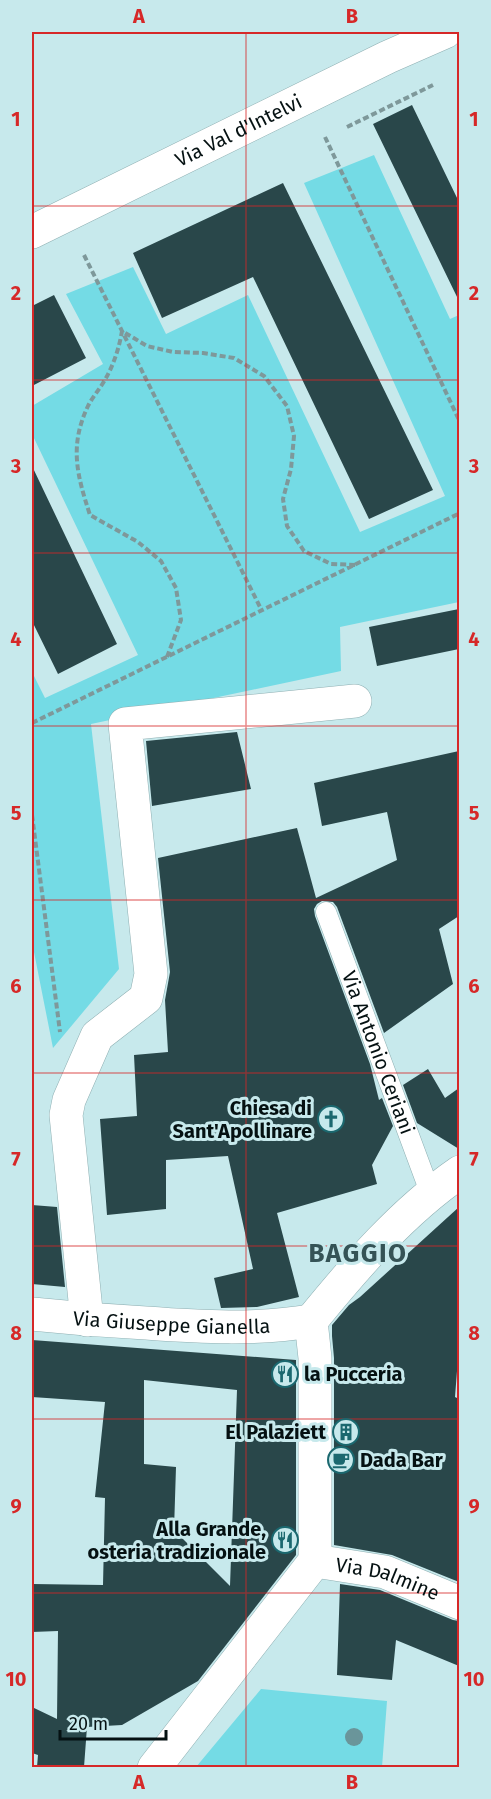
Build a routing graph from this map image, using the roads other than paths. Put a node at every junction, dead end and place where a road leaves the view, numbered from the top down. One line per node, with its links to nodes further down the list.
1 (445, 32): 2 (street, Via Val d'Intelvi)
2 (32, 232)
3 (355, 701): 8 (street)
4 (326, 912): 6 (lane, Via Antonio Ceriani)
5 (459, 1172): 6 (street)
6 (430, 1192): 9 (street)
7 (32, 1314): 8 (street, Via Giuseppe Gianella)
8 (87, 1320): 9 (street, Via Giuseppe Gianella)
9 (311, 1321): 10 (street)
10 (315, 1561): 11 (street, Via Dalmine); 12 (street)
11 (459, 1603)
12 (154, 1767)

